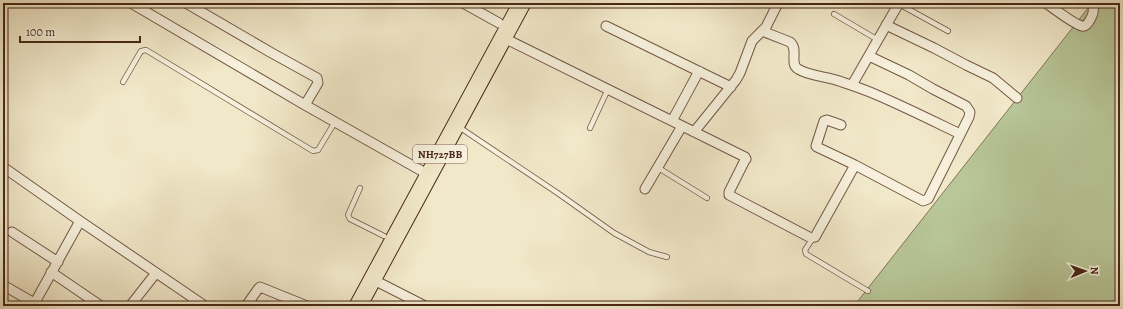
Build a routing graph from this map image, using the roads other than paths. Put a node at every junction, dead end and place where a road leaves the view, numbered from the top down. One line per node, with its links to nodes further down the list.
1 (131, 3): 24 (street)
2 (186, 3): 24 (street)
3 (463, 3): 13 (street)
4 (510, 3): 13 (highway, NH727BB)
5 (522, 3): 13 (highway, NH727BB)
6 (899, 3): 11 (street); 15 (lane)
7 (1046, 3): 8 (street)
8 (1092, 3)
9 (774, 4): 14 (street)
10 (834, 14): 16 (lane)
11 (886, 25): 16 (street); 23 (street)
12 (606, 26): 18 (street)
13 (501, 30): 22 (street); 27 (highway, NH727BB); 36 (highway, NH727BB)
14 (762, 30): 20 (street); 21 (street)
15 (948, 31)
16 (878, 40): 17 (street)
17 (868, 56): 20 (street); 32 (street)
18 (700, 71): 21 (street); 25 (street)
19 (123, 82): 26 (lane)
20 (852, 85): 32 (street)
21 (731, 86): 31 (street)
22 (608, 89): 25 (street); 30 (lane)
23 (1018, 98)
24 (305, 105): 26 (street)
25 (672, 121): 29 (street)
26 (335, 122): 36 (street)
27 (456, 125): 36 (highway, NH727BB); 44 (lane)
28 (841, 125): 33 (street)
29 (682, 126): 31 (street); 35 (street)
30 (590, 128)
31 (694, 132): 43 (street)
32 (960, 134): 33 (street)
33 (855, 165): 43 (street)
34 (3, 167): 40 (street)
35 (658, 168): 38 (street); 39 (lane)
36 (424, 172): 42 (highway, NH727BB); 48 (highway, NH727BB)
37 (360, 188): 42 (lane)
38 (644, 189)
39 (707, 198)
40 (80, 221): 45 (street); 47 (street)
41 (12, 232): 45 (street)
42 (384, 236): 57 (highway, NH727BB)
43 (813, 238): 50 (lane)
44 (667, 257)
45 (58, 262): 46 (street)
46 (51, 272): 51 (street); 52 (street)
47 (156, 273): 53 (street); 54 (street)
48 (372, 279): 58 (highway, NH727BB); 59 (street)
49 (3, 285): 51 (street)
50 (868, 291)
51 (34, 304)
52 (101, 306)
53 (130, 306)
54 (205, 306)
55 (246, 306): 56 (street)
56 (307, 306)
57 (346, 306)
58 (358, 306)
59 (425, 306)

